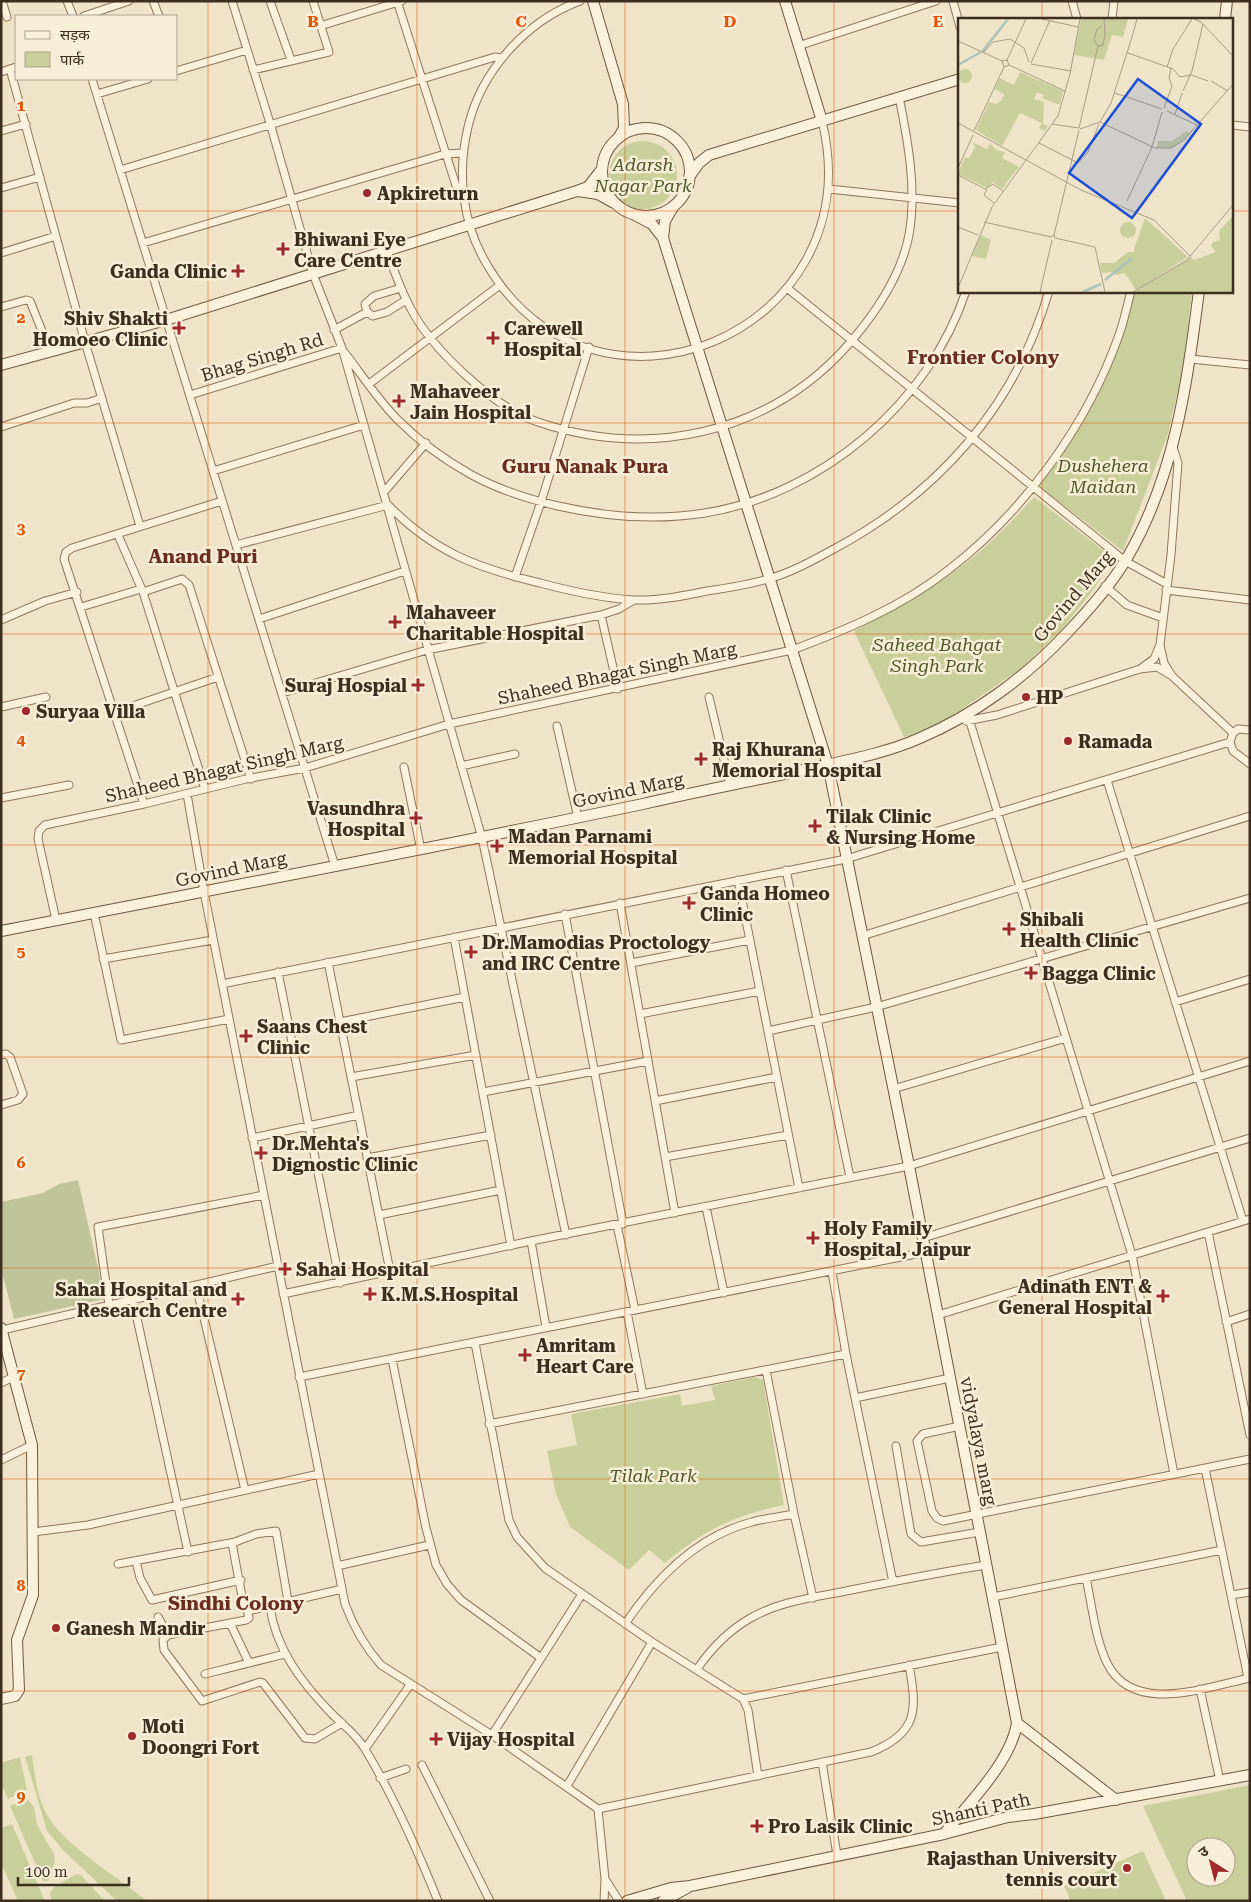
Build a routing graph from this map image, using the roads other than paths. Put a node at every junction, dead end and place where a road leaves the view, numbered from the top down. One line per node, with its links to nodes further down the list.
1 (2, 1): 20 (street)
2 (67, 1): 17 (street)
3 (129, 1): 18 (street)
4 (153, 1): 19 (street)
5 (232, 1): 27 (street)
6 (270, 1): 29 (street)
7 (313, 1): 25 (street)
8 (580, 1): 28 (street)
9 (593, 1): 41 (street)
10 (785, 1): 26 (street)
11 (936, 1): 26 (street)
12 (953, 1): 24 (street)
13 (1072, 1): 21 (street)
14 (1114, 1): 22 (street)
15 (1227, 1): 23 (street)
16 (399, 2): 25 (street); 34 (street)
17 (72, 15)
18 (87, 15)
19 (159, 15)
20 (7, 17)
21 (1078, 18)
22 (1112, 18)
23 (1225, 18)
24 (958, 20)
25 (320, 26): 29 (street)
26 (798, 46): 42 (street)
27 (247, 50): 31 (street); 32 (street)
28 (502, 58): 34 (street); 51 (street)
29 (291, 60): 32 (street)
30 (13, 68): 33 (street)
31 (178, 69)
32 (253, 70): 43 (street)
33 (1, 72)
34 (423, 77): 43 (street); 52 (street)
35 (16, 80): 44 (street)
36 (92, 80): 39 (street)
37 (145, 80): 39 (street)
38 (958, 80): 40 (street)
39 (97, 94): 55 (street)
40 (899, 97): 42 (street); 61 (street)
41 (624, 104): 47 (street); 49 (street)
42 (822, 121): 53 (street); 59 (street)
43 (270, 123): 55 (street); 62 (street)
44 (26, 124): 48 (street); 56 (street)
45 (1234, 125): 46 (street)
46 (1250, 127)
47 (647, 128): 49 (street); 50 (street)
48 (1, 131)
49 (619, 137): 54 (street)
50 (683, 149): 53 (street); 57 (street)
51 (463, 153): 52 (street); 67 (street)
52 (446, 154): 62 (street); 67 (street)
53 (709, 155): 57 (street)
54 (602, 169): 60 (street); 63 (street)
55 (120, 170): 70 (street)
56 (40, 177): 58 (street); 68 (street)
57 (689, 177): 65 (street)
58 (1, 188)
59 (829, 189): 61 (street); 76 (street)
60 (578, 191): 63 (street); 67 (street)
61 (912, 198): 64 (street); 87 (street)
62 (291, 199): 70 (street); 73 (street)
63 (614, 203): 66 (street)
64 (958, 203)
65 (674, 206): 66 (street); 69 (street)
66 (633, 214): 69 (street)
67 (469, 225): 71 (street); 74 (street)
68 (56, 236): 72 (street); 88 (street)
69 (663, 238): 91 (street, vidyalaya marg)
70 (143, 243): 84 (street)
71 (387, 251): 73 (street); 75 (street)
72 (1, 253)
73 (312, 274): 84 (street); 85 (street)
74 (500, 285): 86 (street); 89 (street)
75 (401, 288): 81 (street); 83 (street)
76 (787, 288): 87 (street); 91 (street)
77 (966, 292): 97 (street, Bhag Singh Rd)
78 (1049, 292): 104 (street)
79 (1131, 292): 108 (street, Shaheed Bhagat Singh Marg)
80 (1199, 292): 93 (street, Govind Marg)
81 (406, 300): 83 (street); 86 (street)
82 (1, 307): 92 (street)
83 (367, 312): 85 (street)
84 (166, 320): 88 (street); 98 (street)
85 (334, 330): 90 (street)
86 (432, 337): 96 (street); 102 (street)
87 (852, 341): 97 (street); 103 (street)
88 (85, 342): 92 (street); 99 (street)
89 (589, 347): 91 (street); 102 (street)
90 (342, 348): 96 (street, Bhag Singh Rd); 98 (street, Bhag Singh Rd); 100 (street)
91 (697, 348): 103 (street, vidyalaya marg)
92 (50, 351): 94 (street)
93 (1190, 359): 95 (street); 106 (street, Govind Marg)
94 (1, 365)
95 (1250, 365)
96 (369, 384): 105 (street, Bhag Singh Rd)
97 (911, 390): 104 (street); 112 (street, Bhag Singh Rd)
98 (190, 396): 107 (street)
99 (102, 398): 101 (street); 114 (street)
100 (364, 425): 107 (street); 109 (street)
101 (1, 427)
102 (564, 428): 103 (street); 111 (street)
103 (722, 428): 112 (street, vidyalaya marg)
104 (972, 439): 108 (street); 120 (street)
105 (426, 443): 109 (street); 111 (street, Bhag Singh Rd)
106 (1173, 447): 117 (street, Govind Marg); 122 (street)
107 (213, 471): 110 (street)
108 (1033, 488): 117 (street); 134 (street, Shaheed Bhagat Singh Marg)
109 (384, 492): 113 (street)
110 (222, 501): 114 (street); 116 (street)
111 (541, 502): 112 (street, Bhag Singh Rd); 119 (street)
112 (745, 502): 120 (street, vidyalaya marg)
113 (388, 505): 116 (street); 118 (street); 119 (street)
114 (140, 526): 115 (street)
115 (118, 535): 123 (street); 124 (street)
116 (236, 545): 130 (street)
117 (1125, 561): 121 (street, Govind Marg); 122 (street)
118 (405, 571): 130 (street); 133 (street)
119 (514, 577): 125 (street)
120 (770, 579): 125 (street); 134 (street, vidyalaya marg)
121 (1106, 586): 129 (street); 145 (street, Govind Marg)
122 (1166, 587): 126 (street); 129 (street)
123 (142, 591): 127 (street); 137 (street); 139 (street)
124 (76, 592): 127 (street); 131 (street)
125 (634, 600): 128 (street)
126 (1250, 600)
127 (81, 607): 144 (street)
128 (601, 615): 133 (street); 138 (street)
129 (1163, 618): 132 (street)
130 (259, 619): 140 (street)
131 (1, 620)
132 (1160, 644): 135 (street); 136 (street)
133 (427, 650): 140 (street); 147 (street)
134 (792, 650): 138 (street, Shaheed Bhagat Singh Marg); 154 (street, vidyalaya marg)
135 (1140, 669): 136 (street); 146 (street)
136 (1172, 676): 150 (street)
137 (218, 677): 139 (street); 158 (street)
138 (618, 689): 147 (street, Shaheed Bhagat Singh Marg)
139 (174, 692): 144 (street); 162 (street)
140 (282, 693): 157 (street)
141 (709, 697): 161 (street)
142 (46, 698): 143 (street)
143 (1, 707)
144 (115, 712): 165 (street)
145 (956, 720): 146 (street); 154 (street, Govind Marg)
146 (970, 722): 166 (street)
147 (449, 724): 155 (street); 157 (street, Shaheed Bhagat Singh Marg)
148 (557, 726): 168 (street)
149 (1250, 729): 150 (street)
150 (1233, 733): 151 (street)
151 (1230, 742): 153 (street); 159 (street)
152 (515, 754): 155 (street)
153 (1250, 764)
154 (828, 765): 161 (street, Govind Marg); 172 (street, vidyalaya marg)
155 (461, 766): 169 (street)
156 (404, 767): 170 (street)
157 (305, 768): 158 (street, Shaheed Bhagat Singh Marg); 173 (street)
158 (250, 779): 162 (street, Shaheed Bhagat Singh Marg)
159 (1107, 780): 166 (street); 171 (street)
160 (69, 785): 164 (street)
161 (730, 785): 168 (street, Govind Marg)
162 (205, 789): 163 (street, Shaheed Bhagat Singh Marg)
163 (188, 794): 165 (street, Shaheed Bhagat Singh Marg); 177 (street)
164 (1, 798)
165 (144, 804): 182 (street, Shaheed Bhagat Singh Marg)
166 (998, 814): 172 (street); 176 (street)
167 (1250, 816): 171 (street)
168 (578, 818): 169 (street, Govind Marg)
169 (482, 838): 170 (street, Govind Marg); 184 (street)
170 (421, 850): 173 (street, Govind Marg)
171 (1129, 852): 176 (street); 183 (street)
172 (846, 859): 174 (street); 186 (street, vidyalaya marg)
173 (335, 866): 177 (street, Govind Marg)
174 (786, 870): 175 (street); 203 (street)
175 (738, 880): 179 (street); 189 (street)
176 (1021, 887): 186 (street); 191 (street)
177 (204, 892): 180 (street, Govind Marg); 188 (street)
178 (1250, 898): 183 (street)
179 (620, 903): 181 (street); 193 (street)
180 (94, 913): 182 (street, Govind Marg); 190 (street)
181 (564, 914): 184 (street); 211 (street)
182 (56, 920): 185 (street, Govind Marg)
183 (1152, 926): 191 (street); 199 (street)
184 (503, 929): 187 (street); 215 (street)
185 (1, 931)
186 (862, 936): 200 (street, vidyalaya marg)
187 (454, 937): 192 (street); 198 (street)
188 (213, 940): 190 (street); 196 (street)
189 (750, 940): 193 (street); 197 (street)
190 (103, 959): 202 (street)
191 (1042, 960): 200 (street); 206 (street)
192 (328, 962): 194 (street); 204 (street)
193 (631, 963): 201 (street)
194 (278, 972): 196 (street); 222 (street)
195 (1250, 979): 199 (street)
196 (222, 984): 202 (street)
197 (760, 991): 201 (street); 205 (street)
198 (465, 997): 204 (street); 208 (street)
199 (1175, 1002): 214 (street)
200 (876, 1007): 203 (street); 216 (street, vidyalaya marg)
201 (640, 1014): 209 (street)
202 (229, 1019): 225 (street)
203 (817, 1019): 205 (street); 231 (street)
204 (340, 1022): 212 (street)
205 (768, 1031): 213 (street)
206 (1066, 1038): 216 (street); 220 (street)
207 (1, 1055): 219 (street)
208 (476, 1055): 212 (street); 217 (street)
209 (648, 1061): 211 (street); 218 (street)
210 (1250, 1062): 214 (street)
211 (594, 1070): 215 (street); 240 (street)
212 (351, 1077): 221 (street)
213 (777, 1077): 218 (street); 224 (street)
214 (1198, 1077): 220 (street); 227 (street)
215 (534, 1082): 217 (street); 242 (street)
216 (894, 1089): 230 (street, vidyalaya marg)
217 (483, 1092): 223 (street)
218 (655, 1101): 228 (street)
219 (1, 1105)
220 (1088, 1111): 230 (street); 232 (street)
221 (359, 1115): 222 (street); 229 (street)
222 (308, 1126): 225 (street); 251 (street)
223 (491, 1135): 229 (street); 234 (street)
224 (788, 1135): 228 (street); 233 (street)
225 (252, 1138): 235 (street)
226 (1250, 1138): 227 (street)
227 (1220, 1147): 232 (street); 239 (street)
228 (665, 1157): 237 (street)
229 (367, 1158): 238 (street)
230 (909, 1166): 231 (street); 243 (street, vidyalaya marg)
231 (850, 1177): 233 (street)
232 (1110, 1181): 243 (street); 247 (street)
233 (799, 1188): 236 (street)
234 (500, 1190): 238 (street); 245 (street)
235 (264, 1195): 248 (street); 256 (street)
236 (706, 1207): 237 (street); 253 (street)
237 (675, 1213): 240 (street)
238 (379, 1215): 249 (street)
239 (1246, 1220): 241 (street)
240 (620, 1224): 242 (street); 257 (street)
241 (1208, 1232): 247 (street); 260 (street)
242 (566, 1235): 244 (street)
243 (923, 1238): 246 (street, vidyalaya marg)
244 (531, 1241): 245 (street); 261 (street)
245 (511, 1246): 249 (street)
246 (926, 1252): 250 (street); 259 (street, vidyalaya marg)
247 (1132, 1255): 259 (street); 282 (street)
248 (278, 1266): 252 (street); 254 (street)
249 (390, 1272): 251 (street)
250 (832, 1272): 253 (street); 264 (street)
251 (340, 1283): 254 (street)
252 (196, 1285): 255 (street); 283 (street)
253 (724, 1293): 257 (street)
254 (283, 1294): 268 (street)
255 (132, 1300): 256 (street); 284 (street)
256 (109, 1305): 262 (street)
257 (631, 1311): 261 (street); 271 (street)
258 (1250, 1314): 260 (street)
259 (938, 1315): 269 (street, vidyalaya marg)
260 (1226, 1322): 275 (street)
261 (546, 1326): 263 (street)
262 (2, 1329): 267 (street)
263 (475, 1342): 265 (street); 273 (street)
264 (846, 1354): 266 (street); 272 (street)
265 (392, 1359): 268 (street); 290 (street)
266 (766, 1370): 271 (street); 285 (street)
267 (15, 1376): 270 (street); 276 (street)
268 (299, 1376): 281 (street)
269 (950, 1378): 272 (street); 274 (street, vidyalaya marg)
270 (1, 1383)
271 (644, 1394): 273 (street)
272 (855, 1398): 299 (street)
273 (490, 1424): 302 (street)
274 (960, 1426): 286 (street, vidyalaya marg); 286 (street)
275 (1250, 1436)
276 (32, 1445): 279 (street); 287 (street)
277 (896, 1446): 288 (street)
278 (1250, 1459): 280 (street)
279 (1, 1460)
280 (1205, 1468): 282 (street); 291 (street)
281 (319, 1474): 283 (street); 296 (street)
282 (1174, 1474): 286 (street)
283 (245, 1490): 284 (street)
284 (179, 1505): 287 (street); 292 (street)
285 (794, 1514): 305 (street); 311 (street)
286 (977, 1515): 288 (street, vidyalaya marg)
287 (33, 1532): 324 (street)
288 (980, 1532): 295 (street, vidyalaya marg)
289 (232, 1543): 292 (street); 298 (street); 306 (street)
290 (429, 1545): 296 (street); 316 (street)
291 (1222, 1550): 297 (street); 303 (street)
292 (188, 1552): 293 (street)
293 (136, 1561): 294 (street); 298 (street)
294 (118, 1564)
295 (986, 1565): 299 (street); 304 (street, vidyalaya marg)
296 (337, 1566): 300 (street)
297 (1086, 1578): 304 (street); 323 (street)
298 (241, 1580): 308 (street)
299 (893, 1582): 305 (street)
300 (342, 1589): 306 (street); 322 (street)
301 (1250, 1592): 303 (street)
302 (582, 1594): 311 (street); 316 (street)
303 (1231, 1595): 321 (street)
304 (993, 1597): 314 (street, vidyalaya marg)
305 (813, 1598): 319 (street)
306 (288, 1601): 307 (street)
307 (270, 1606): 308 (street); 315 (street)
308 (247, 1608): 310 (street)
309 (158, 1617): 312 (street)
310 (230, 1623): 312 (street); 317 (street)
311 (625, 1624): 313 (street)
312 (168, 1635): 326 (street)
313 (652, 1642): 319 (street); 337 (street)
314 (1002, 1646): 318 (street); 327 (street, vidyalaya marg)
315 (285, 1654): 317 (street); 326 (street)
316 (541, 1658): 328 (street)
317 (249, 1663): 320 (street)
318 (909, 1665): 325 (street); 330 (street)
319 (697, 1669): 325 (street)
320 (205, 1674)
321 (1249, 1678): 323 (street)
322 (410, 1685): 328 (street); 329 (street)
323 (1200, 1688): 336 (street)
324 (1, 1699)
325 (743, 1700): 334 (street)
326 (342, 1723): 329 (street)
327 (1017, 1723): 338 (street); 340 (street)
328 (492, 1735): 337 (street)
329 (365, 1749): 335 (street)
330 (822, 1762): 334 (street); 341 (street)
331 (422, 1765): 346 (street)
332 (406, 1769): 335 (street)
333 (1250, 1775): 336 (street, Shanti Path)
334 (758, 1776): 339 (street)
335 (380, 1778): 345 (street)
336 (1220, 1781): 338 (street, Shanti Path)
337 (566, 1786): 339 (street)
338 (1116, 1800): 340 (street, Shanti Path)
339 (598, 1809): 342 (street)
340 (944, 1834): 341 (street, Shanti Path)
341 (837, 1855): 343 (street, Shanti Path)
342 (605, 1879): 344 (street); 347 (street)
343 (690, 1886): 348 (street); 349 (street)
344 (602, 1900)
345 (438, 1901)
346 (490, 1901)
347 (619, 1901)
348 (627, 1901)
349 (663, 1901)

